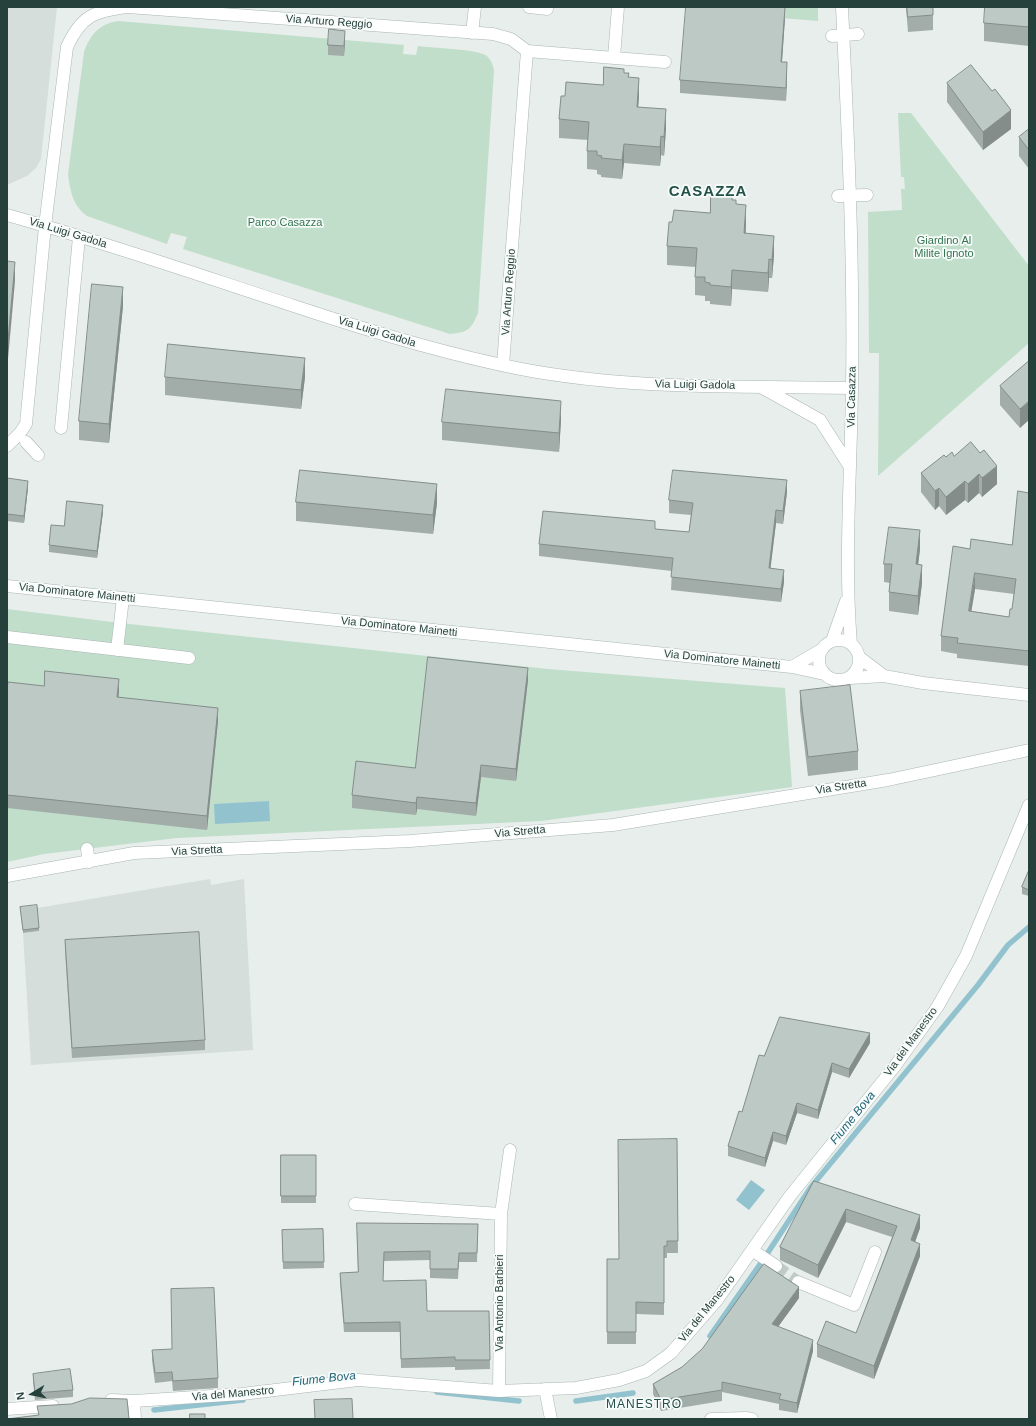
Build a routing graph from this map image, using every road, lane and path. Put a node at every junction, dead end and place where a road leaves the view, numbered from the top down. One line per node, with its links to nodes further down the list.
1 (89, 7): 8 (street)
2 (127, 7): 8 (street, Via Arturo Reggio); 9 (street, Via Arturo Reggio)
3 (475, 7): 9 (street)
4 (530, 7): 7 (street)
5 (618, 7): 13 (street)
6 (842, 7): 11 (street, Via Casazza)
7 (547, 9)
8 (75, 30): 18 (street, Via Arturo Reggio)
9 (472, 33): 12 (street, Via Arturo Reggio)
10 (858, 34): 11 (street)
11 (837, 35): 16 (street, Via Casazza)
12 (527, 51): 13 (street); 20 (street, Via Arturo Reggio)
13 (614, 57): 14 (street)
14 (665, 62)
15 (867, 195): 16 (street)
16 (844, 196): 22 (street, Via Casazza)
17 (7, 215): 18 (street, Via Luigi Gadola)
18 (45, 226): 19 (street, Via Luigi Gadola); 25 (street, Via Arturo Reggio)
19 (79, 236): 20 (street, Via Luigi Gadola); 23 (street)
20 (503, 365): 21 (street, Via Luigi Gadola)
21 (759, 386): 22 (street, Via Luigi Gadola); 28 (street, Via Luigi Gadola)
22 (852, 388): 28 (street, Via Casazza)
23 (61, 428)
24 (7, 432): 25 (street)
25 (23, 438): 26 (street); 27 (street)
26 (7, 446)
27 (38, 455)
28 (851, 468): 31 (street, Via Casazza)
29 (7, 586): 30 (street, Via Dominatore Mainetti)
30 (123, 598): 35 (street); 39 (street, Via Dominatore Mainetti)
31 (847, 598): 33 (street, Via Casazza); 34 (street, Via Casazza)
32 (7, 637): 35 (street)
33 (832, 641): 34 (street); 36 (street)
34 (851, 644): 37 (street)
35 (117, 650): 38 (street)
36 (821, 650): 39 (street, Via Dominatore Mainetti); 40 (street)
37 (859, 657): 41 (street); 42 (street)
38 (189, 658)
39 (792, 667): 40 (street, Via Dominatore Mainetti)
40 (824, 674): 42 (street)
41 (884, 676): 42 (street); 43 (street)
42 (850, 678)
43 (1029, 695)
44 (1029, 750): 47 (street, Via Stretta)
45 (1029, 805): 53 (street, Via del Manestro)
46 (87, 849): 47 (street)
47 (89, 862): 48 (street, Via Stretta)
48 (7, 876)
49 (510, 1150): 51 (street, Via Antonio Barbieri)
50 (355, 1204): 51 (street)
51 (501, 1214): 57 (street, Via Antonio Barbieri)
52 (875, 1252): 55 (street)
53 (756, 1253): 54 (street); 56 (street, Via del Manestro)
54 (776, 1266)
55 (798, 1282)
56 (545, 1389): 57 (street, Via del Manestro); 63 (street)
57 (499, 1391): 59 (street, Via del Manestro)
58 (97, 1400): 59 (street, Via del Manestro)
59 (134, 1401): 62 (street)
60 (63, 1405): 61 (street)
61 (7, 1409)
62 (134, 1419)
63 (551, 1419)
64 (711, 1419): 65 (street)
65 (752, 1419)

